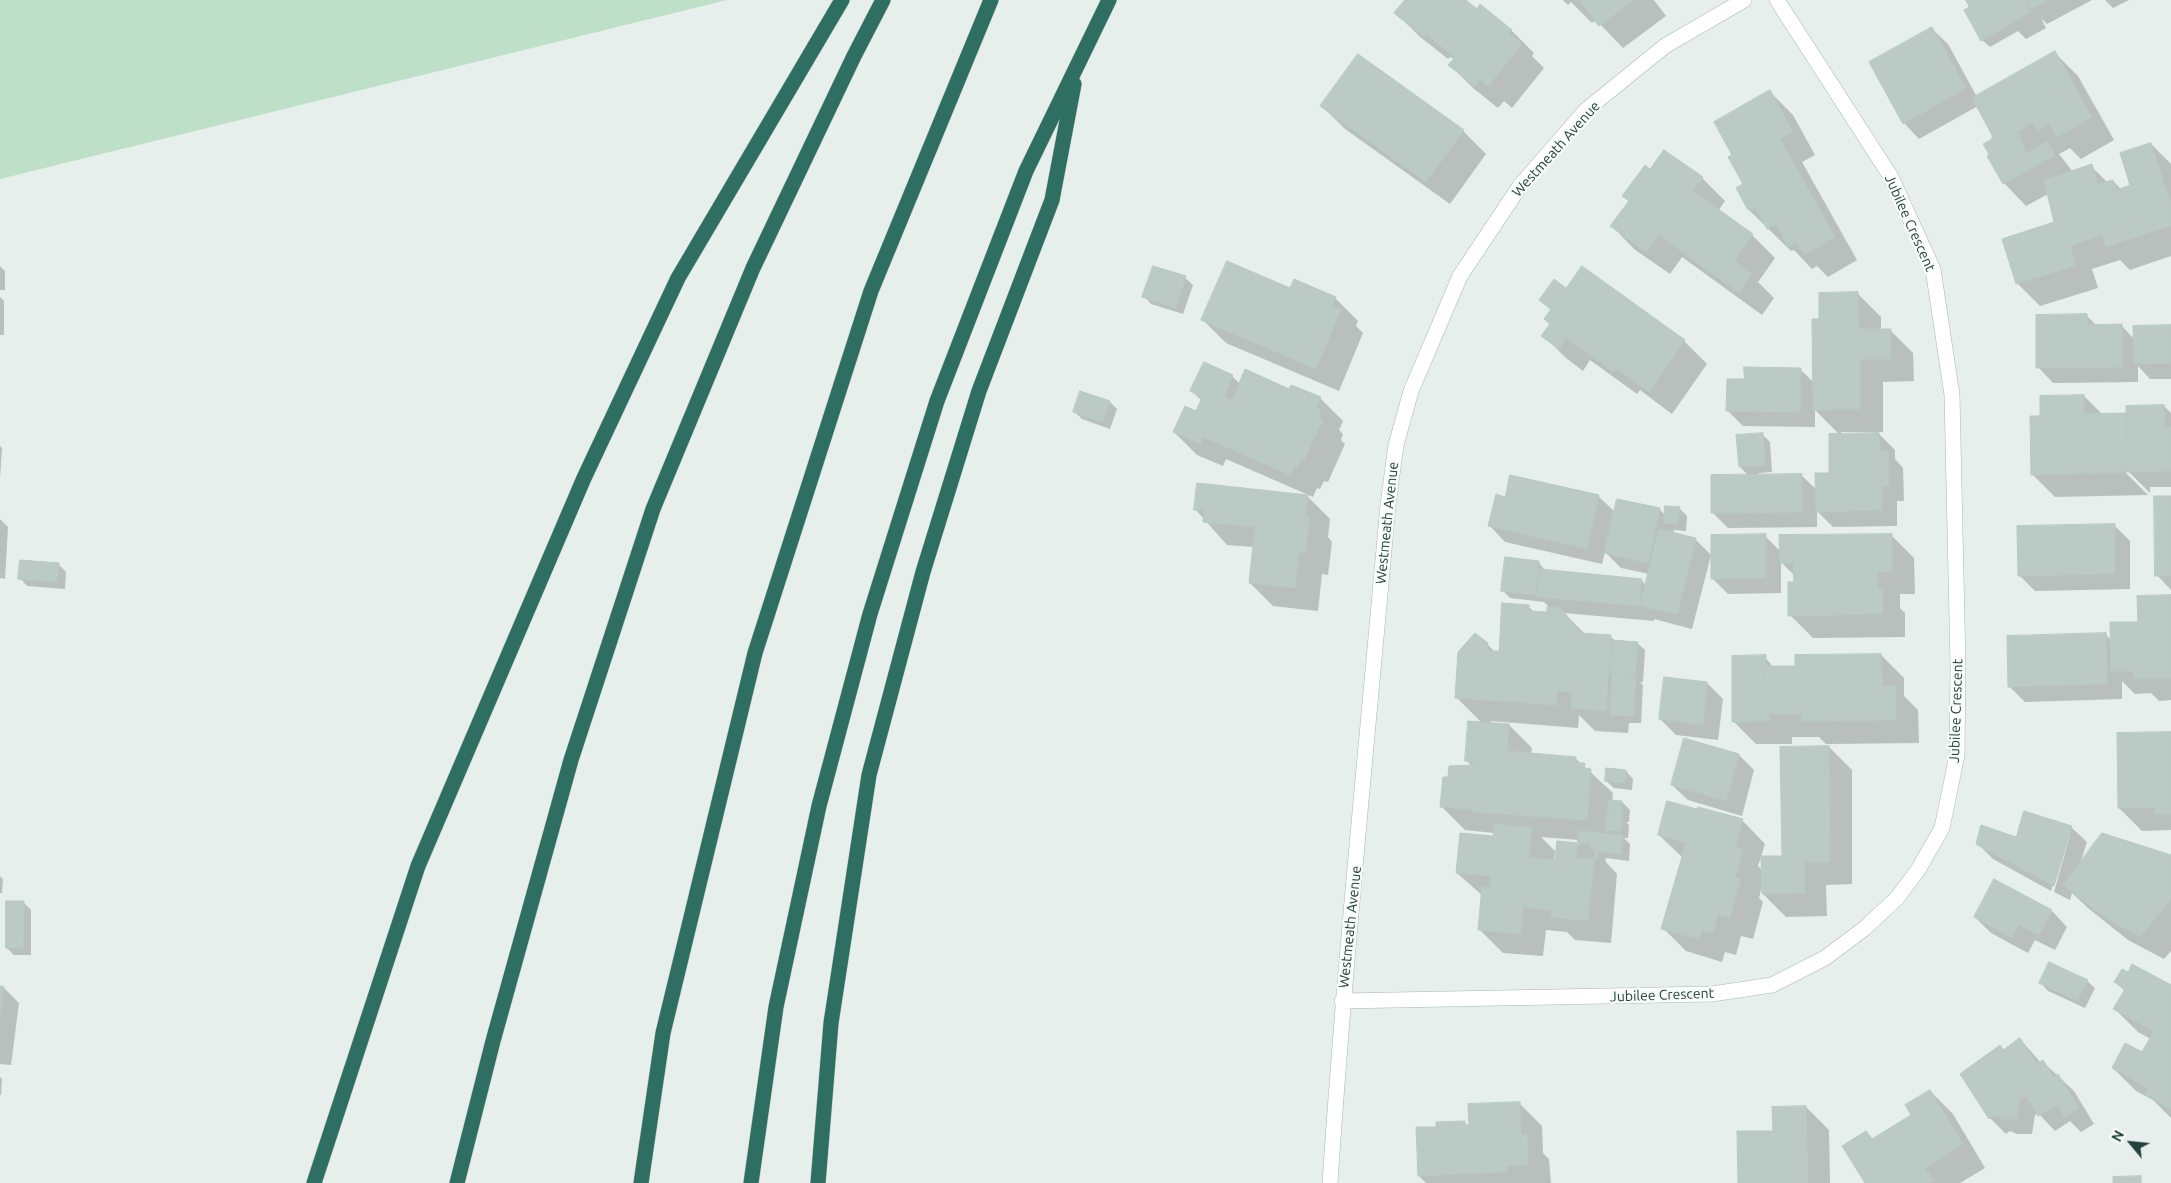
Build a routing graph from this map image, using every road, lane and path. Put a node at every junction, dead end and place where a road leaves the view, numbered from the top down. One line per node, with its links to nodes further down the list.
1 (842, 0): 9 (highway)
2 (884, 0): 10 (highway)
3 (991, 0): 11 (highway)
4 (1109, 0): 7 (highway)
5 (1744, 0): 8 (street, Westmeath Avenue)
6 (1777, 0): 8 (street, Jubilee Crescent)
7 (1078, 63): 12 (highway); 13 (highway)
8 (1342, 1001): 14 (street, Westmeath Avenue)
9 (314, 1183)
10 (457, 1183)
11 (641, 1183)
12 (751, 1183)
13 (818, 1183)
14 (1330, 1183)

